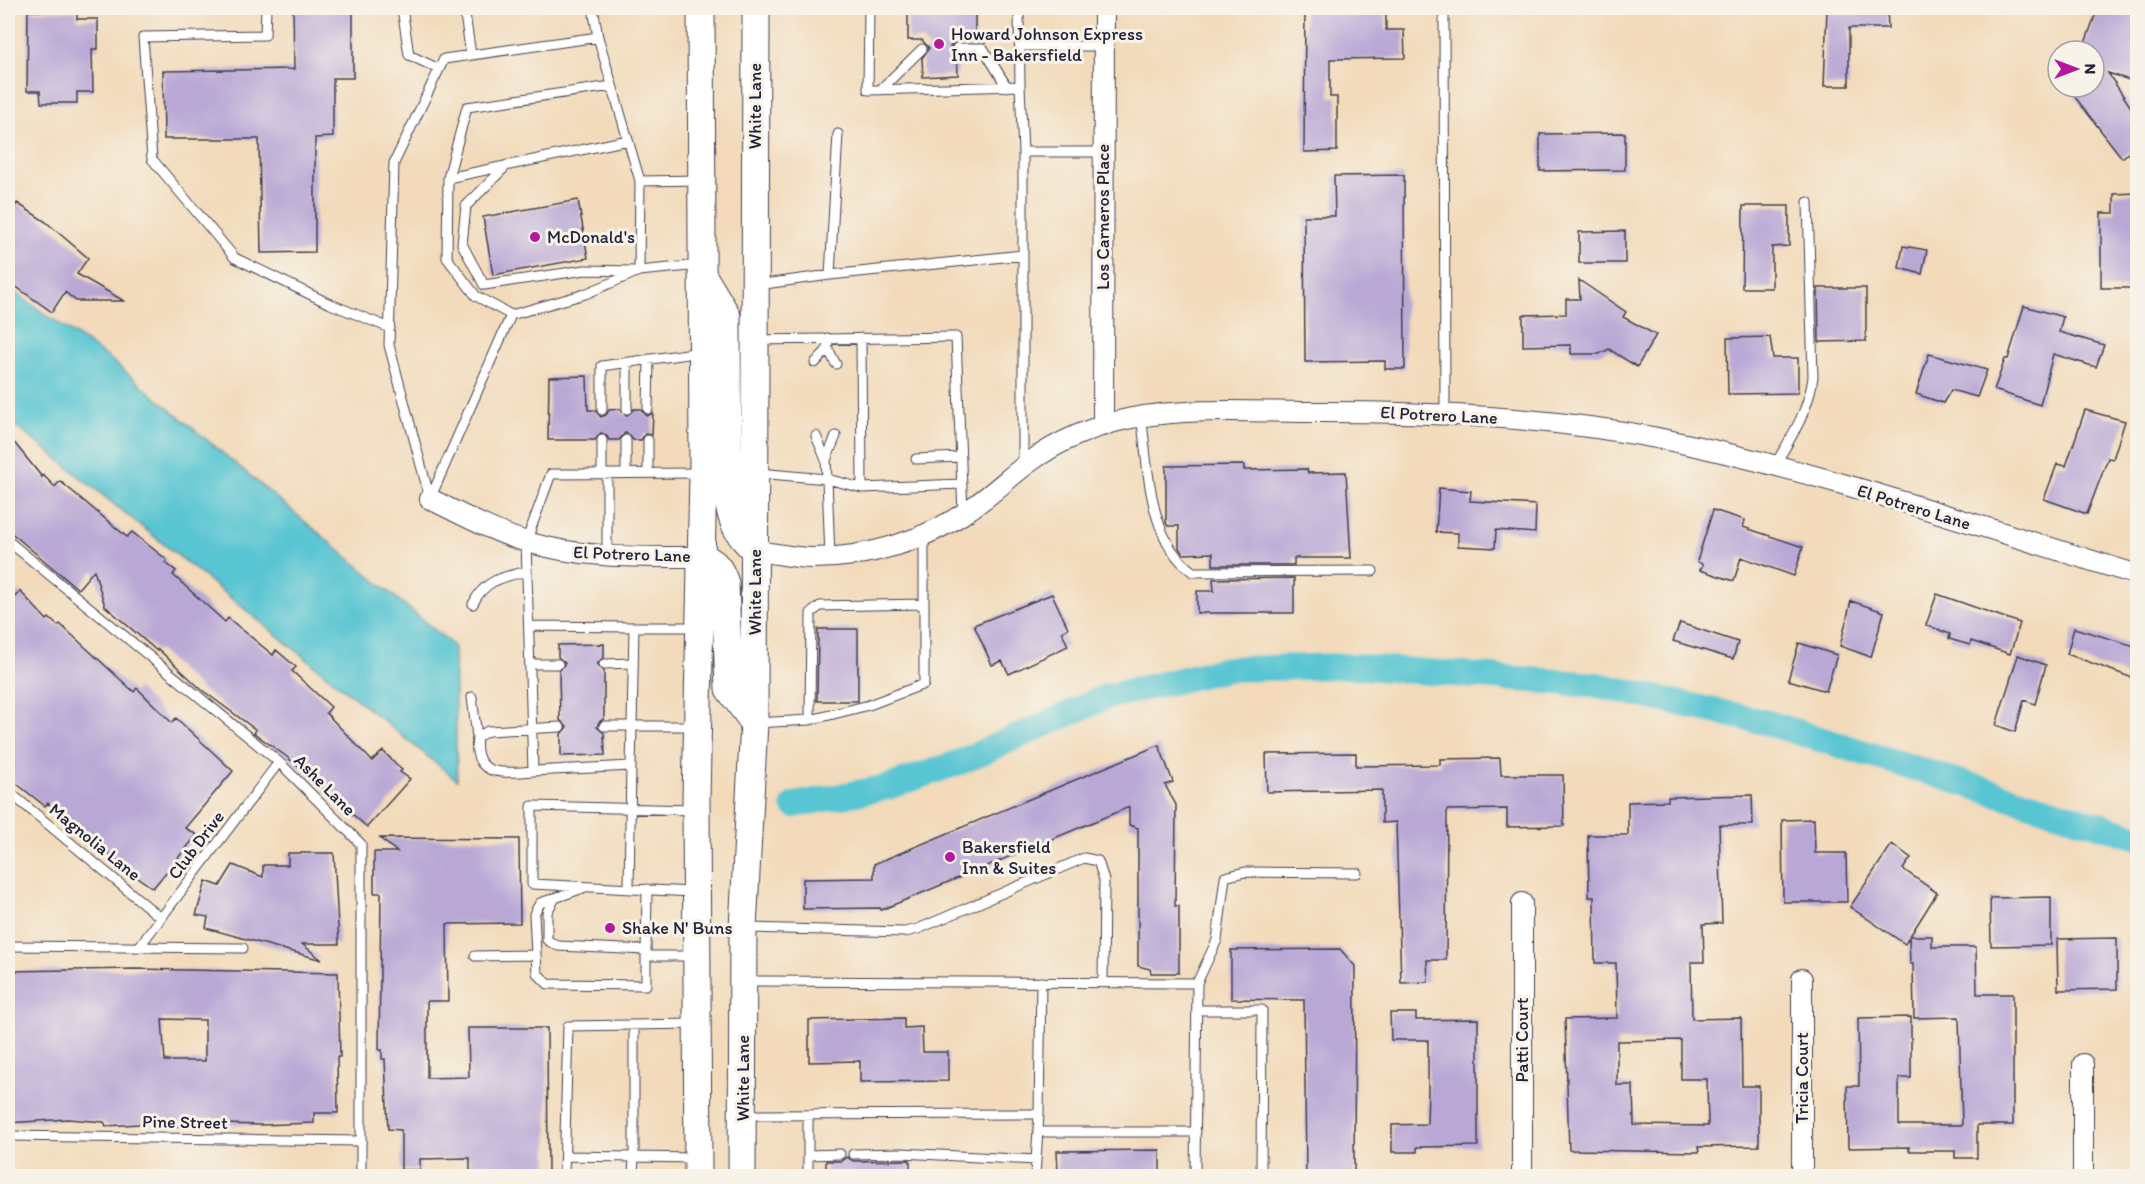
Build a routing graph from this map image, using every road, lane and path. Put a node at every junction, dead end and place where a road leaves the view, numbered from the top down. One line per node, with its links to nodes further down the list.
1 (8, 8): 13 (lane)
2 (266, 8): 39 (lane)
3 (402, 8): 19 (lane)
4 (464, 8): 18 (lane)
5 (593, 8): 12 (lane)
6 (702, 8): 30 (main road)
7 (756, 8): 37 (main road, White Lane)
8 (869, 8): 23 (lane)
9 (1019, 8): 14 (lane)
10 (1104, 8): 15 (street, Los Carneros Place)
11 (1444, 8): 52 (lane)
12 (598, 37): 18 (lane); 20 (lane)
13 (8, 44)
14 (1020, 46): 15 (lane); 21 (lane)
15 (1104, 46): 27 (street, Los Carneros Place)
16 (957, 48): 22 (lane)
17 (922, 49): 23 (lane)
18 (471, 55): 19 (lane)
19 (439, 69): 39 (lane)
20 (612, 86): 25 (lane); 29 (lane)
21 (1020, 86): 22 (lane); 26 (lane)
22 (1007, 87): 23 (lane)
23 (880, 90)
24 (838, 134): 36 (lane)
25 (628, 140): 28 (lane); 31 (lane)
26 (1023, 152): 27 (lane); 33 (lane)
27 (1104, 152): 54 (street, Los Carneros Place)
28 (507, 165): 29 (lane); 35 (lane)
29 (448, 178): 38 (lane)
30 (702, 180): 31 (lane); 34 (main road)
31 (640, 181): 35 (lane)
32 (1808, 202): 63 (lane)
33 (1023, 255): 36 (lane); 64 (lane)
34 (703, 270): 35 (lane); 44 (main road); 78 (main road)
35 (639, 271): 38 (lane)
36 (830, 275): 37 (lane)
37 (755, 285): 42 (main road, White Lane)
38 (511, 315): 73 (lane)
39 (390, 328): 73 (lane)
40 (827, 338): 41 (lane); 42 (lane); 43 (lane)
41 (861, 338): 60 (lane); 72 (lane)
42 (755, 340): 68 (main road, White Lane)
43 (828, 350): 47 (lane); 48 (lane)
44 (703, 351): 45 (lane); 67 (main road)
45 (649, 359): 46 (lane); 50 (lane)
46 (627, 362): 49 (lane); 51 (lane)
47 (816, 363)
48 (836, 364)
49 (627, 409)
50 (648, 409)
51 (602, 410)
52 (1445, 414): 53 (street, El Potrero Lane); 63 (street, El Potrero Lane)
53 (1141, 416): 54 (street, El Potrero Lane); 83 (lane)
54 (1103, 426): 64 (street, El Potrero Lane)
55 (816, 436): 62 (lane)
56 (836, 436): 62 (lane)
57 (602, 440): 69 (lane)
58 (626, 440): 65 (lane)
59 (648, 440): 66 (lane)
60 (961, 457): 61 (lane); 71 (lane)
61 (916, 459)
62 (826, 460): 70 (lane)
63 (1775, 465): 84 (street, El Potrero Lane)
64 (1023, 467): 74 (street, El Potrero Lane)
65 (626, 473): 66 (lane); 69 (lane)
66 (648, 473): 67 (lane)
67 (703, 473): 80 (main road)
68 (756, 473): 70 (lane); 78 (main road, White Lane)
69 (604, 474): 77 (lane); 79 (lane)
70 (827, 479): 72 (lane); 81 (lane)
71 (962, 484): 72 (lane); 74 (lane)
72 (862, 488)
73 (430, 499): 77 (street, El Potrero Lane)
74 (963, 513): 75 (street, El Potrero Lane)
75 (924, 534): 81 (street, El Potrero Lane); 86 (lane)
76 (8, 541): 103 (lane, Ashe Lane)
77 (526, 542): 79 (street, El Potrero Lane); 82 (lane)
78 (756, 551): 81 (street, El Potrero Lane); 96 (main road, White Lane)
79 (607, 556): 80 (street, El Potrero Lane)
80 (701, 557): 89 (main road); 96 (main road)
81 (830, 557)
82 (527, 571): 85 (lane); 87 (lane)
83 (1372, 571)
84 (2138, 575)
85 (473, 604)
86 (924, 604): 95 (lane); 95 (lane)
87 (529, 626): 88 (lane); 91 (lane)
88 (634, 627): 89 (lane); 90 (lane)
89 (700, 627): 99 (main road)
90 (632, 663): 93 (lane); 98 (lane)
91 (530, 664): 92 (lane); 101 (lane)
92 (558, 664)
93 (604, 664)
94 (472, 697): 102 (lane)
95 (810, 720): 96 (lane)
96 (754, 723): 117 (main road, White Lane)
97 (604, 726): 98 (lane)
98 (632, 726): 99 (lane); 104 (lane)
99 (698, 726): 108 (main road)
100 (561, 727): 101 (lane)
101 (532, 728): 102 (lane); 105 (lane)
102 (477, 737): 105 (lane)
103 (279, 762): 116 (lane, Club Drive); 140 (lane, Ashe Lane)
104 (631, 766): 105 (lane); 107 (lane)
105 (533, 771)
106 (8, 791): 116 (lane, Magnolia Lane)
107 (631, 808): 108 (lane); 110 (lane); 111 (lane)
108 (696, 810): 113 (main road)
109 (1357, 873): 129 (lane)
110 (589, 886): 111 (lane); 114 (lane)
111 (629, 888): 112 (lane)
112 (647, 889): 113 (lane); 121 (lane)
113 (696, 892): 124 (main road)
114 (555, 898): 121 (lane); 122 (lane)
115 (1521, 903): 156 (street, Patti Court)
116 (161, 918): 119 (lane, Club Drive)
117 (743, 928): 126 (main road, White Lane); 128 (lane)
118 (8, 946): 119 (lane)
119 (139, 947): 120 (lane)
120 (243, 948)
121 (646, 953): 122 (lane); 124 (lane)
122 (535, 955): 123 (lane)
123 (475, 956)
124 (696, 956): 132 (main road)
125 (1802, 979): 157 (street, Tricia Court)
126 (743, 981): 127 (lane); 135 (main road, White Lane)
127 (1041, 982): 128 (lane); 134 (lane)
128 (1103, 983): 129 (lane)
129 (1197, 983): 130 (lane)
130 (1197, 1010): 138 (lane); 155 (lane)
131 (634, 1024): 132 (lane); 144 (lane); 145 (lane)
132 (697, 1024): 147 (main road)
133 (2083, 1064): 158 (street)
134 (1039, 1114): 136 (lane); 137 (lane)
135 (742, 1115): 136 (lane); 151 (main road, White Lane)
136 (808, 1116): 143 (lane)
137 (1040, 1132): 138 (lane); 146 (lane)
138 (1196, 1132): 154 (lane)
139 (8, 1136): 140 (lane, Pine Street)
140 (362, 1141): 149 (lane, Ashe Lane)
141 (840, 1154): 143 (lane)
142 (854, 1154): 146 (lane)
143 (808, 1155): 152 (lane)
144 (566, 1156): 145 (lane); 148 (lane)
145 (633, 1157): 147 (lane); 150 (lane)
146 (1036, 1160): 153 (lane)
147 (698, 1167)
148 (566, 1175)
149 (361, 1176)
150 (633, 1176)
151 (742, 1176)
152 (808, 1176)
153 (1035, 1176)
154 (1195, 1176)
155 (1261, 1176)
156 (1521, 1176)
157 (1802, 1176)
158 (2083, 1176)

